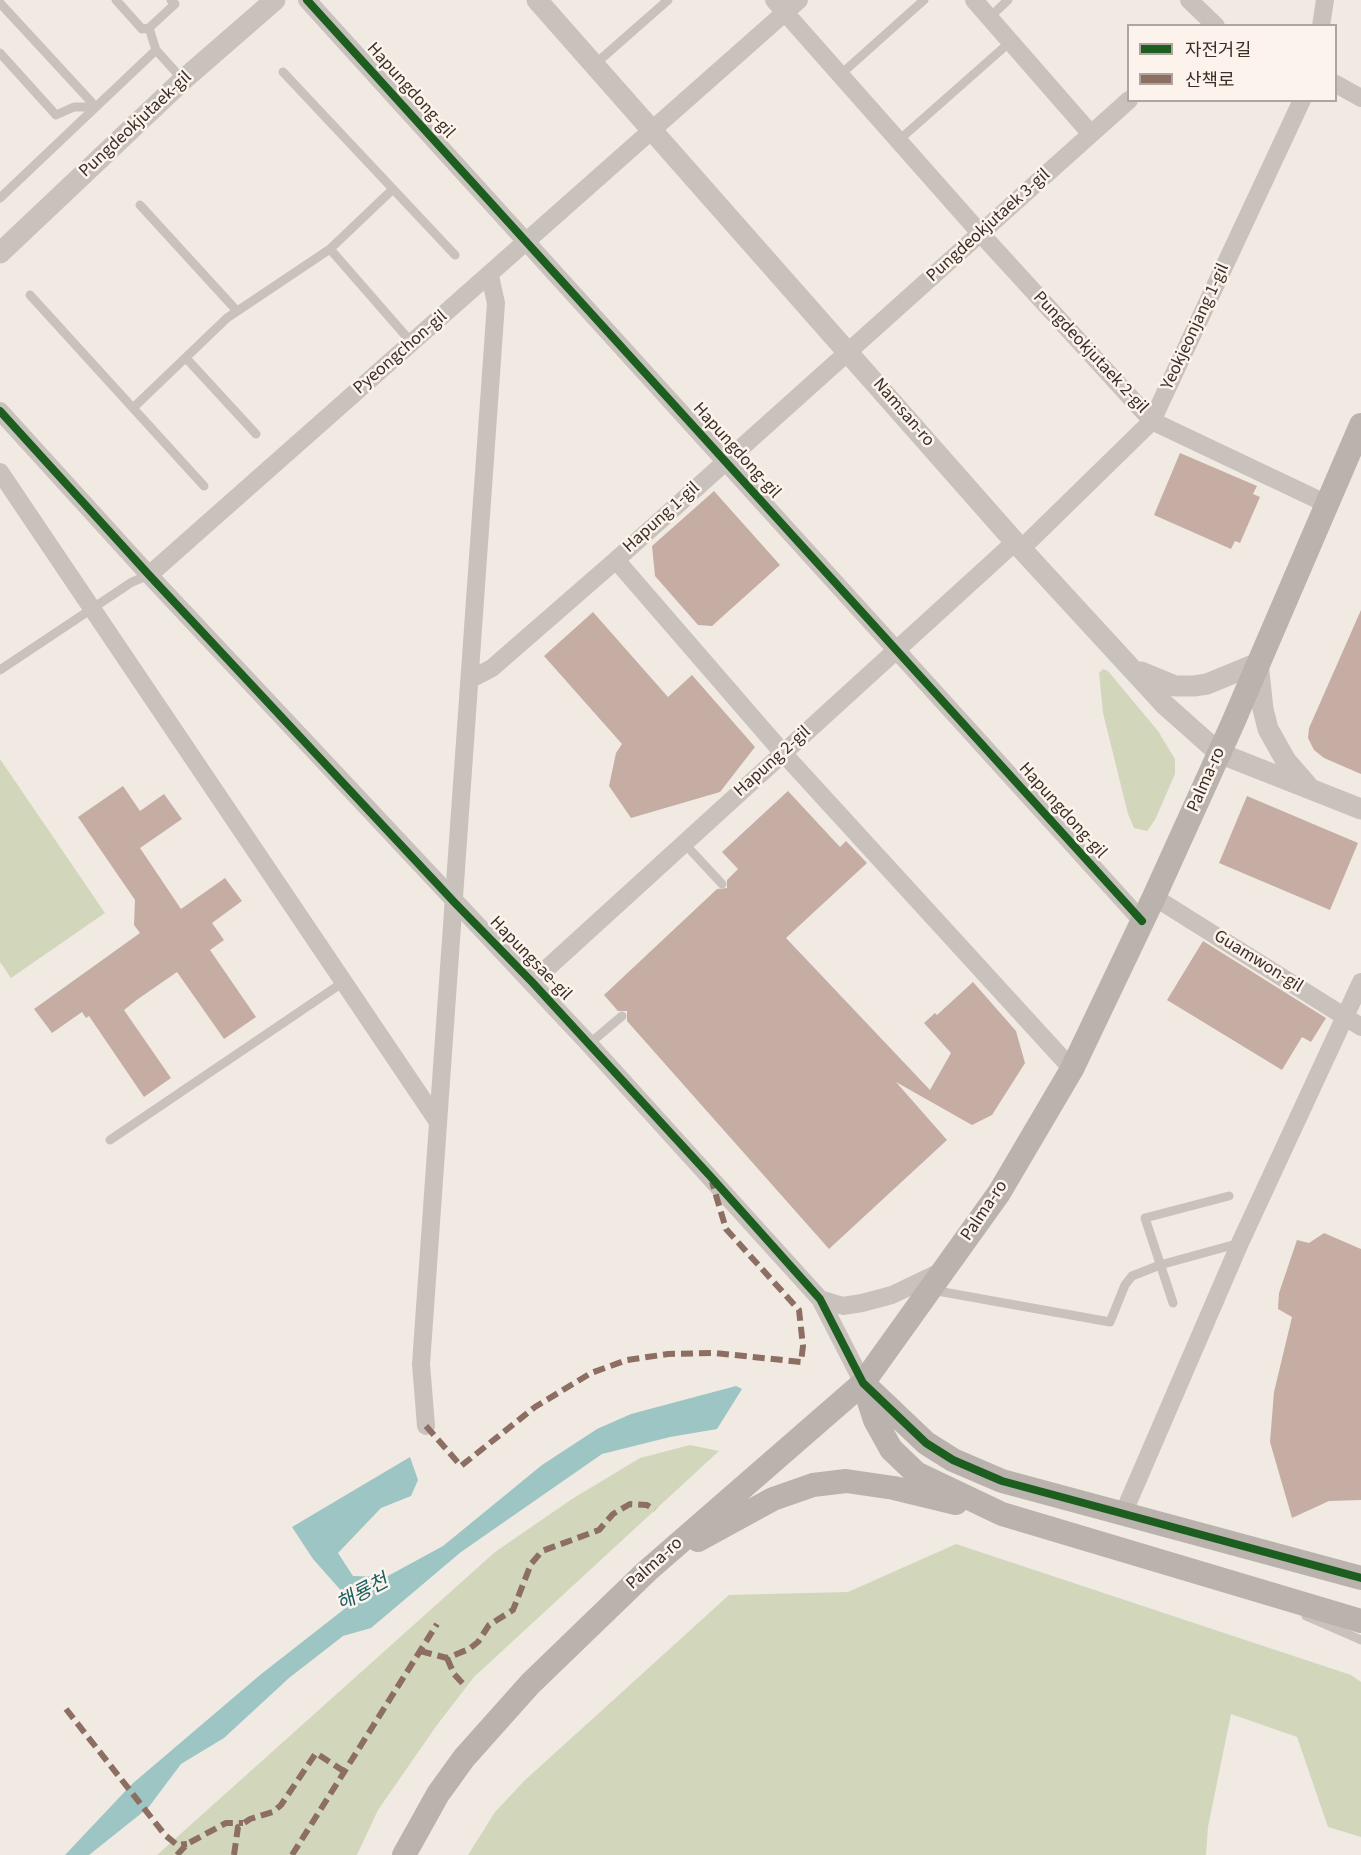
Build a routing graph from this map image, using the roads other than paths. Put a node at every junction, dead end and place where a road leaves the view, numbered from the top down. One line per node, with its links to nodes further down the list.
1 (116, 0): 18 (lane)
2 (171, 0): 18 (lane)
3 (275, 0): 25 (street, Pungdeokjutaek-gil)
4 (307, 0): 38 (street, Hapungdong-gil)
5 (668, 0): 22 (lane)
6 (799, 0): 14 (street, Pyeongchon-gil)
7 (924, 0): 24 (lane)
8 (974, 0): 15 (street)
9 (1008, 0): 15 (lane)
10 (1189, 0): 16 (street)
11 (1325, 0): 17 (street)
12 (543, 2): 22 (street, Namsan-ro)
13 (0, 3): 30 (lane)
14 (779, 6): 24 (street, Pungdeokjutaek 2-gil); 31 (street, Pyeongchon-gil)
15 (989, 18): 19 (street)
16 (1215, 24)
17 (1321, 24)
18 (149, 28): 20 (lane)
19 (1010, 42): 32 (street); 33 (lane)
20 (156, 50): 25 (lane); 30 (lane)
21 (0, 53): 30 (lane)
22 (594, 65): 31 (street, Namsan-ro)
23 (283, 72): 34 (lane)
24 (840, 75): 33 (street, Pungdeokjutaek 2-gil)
25 (183, 80): 40 (street, Pungdeokjutaek-gil)
26 (1337, 85): 27 (street)
27 (1361, 98)
28 (1127, 102): 32 (street, Pungdeokjutaek 3-gil)
29 (1301, 102): 50 (street, Yeokjeonjang 1-gil)
30 (96, 107): 35 (lane)
31 (652, 129): 38 (street, Pyeongchon-gil); 46 (street, Namsan-ro)
32 (1091, 134): 37 (street, Pungdeokjutaek 3-gil)
33 (899, 140): 37 (street, Pungdeokjutaek 2-gil)
34 (393, 189): 39 (lane); 41 (lane)
35 (0, 198)
36 (140, 205): 44 (lane)
37 (981, 234): 46 (street, Pungdeokjutaek 3-gil); 50 (street, Pungdeokjutaek 2-gil)
38 (527, 242): 42 (street, Pyeongchon-gil); 53 (street, Hapungdong-gil)
39 (330, 249): 44 (lane); 45 (lane)
40 (0, 253)
41 (455, 255)
42 (490, 276): 45 (street, Pyeongchon-gil); 65 (street)
43 (30, 295): 48 (lane)
44 (237, 311): 47 (lane)
45 (412, 343): 59 (street, Pyeongchon-gil)
46 (849, 351): 53 (street, Hapung 1-gil); 57 (street, Namsan-ro)
47 (186, 358): 48 (lane); 52 (lane)
48 (133, 408): 55 (lane)
49 (0, 411): 59 (street, Hapungsae-gil)
50 (1152, 421): 56 (street, Pungdeokjutaek 2-gil); 57 (street, Yeokjeonjang 1-gil)
51 (1361, 425): 56 (main road, Palma-ro)
52 (256, 434)
53 (724, 460): 58 (street, Hapung 1-gil); 61 (street, Hapungdong-gil)
54 (0, 472): 60 (street)
55 (204, 486)
56 (1327, 504): 62 (main road, Palma-ro)
57 (1019, 545): 61 (street, Hapung 2-gil); 63 (street, Namsan-ro)
58 (616, 560): 65 (street, Hapung 1-gil); 66 (street)
59 (149, 575): 60 (lane); 73 (street, Hapungsae-gil)
60 (92, 609): 64 (lane); 77 (street)
61 (895, 649): 66 (street, Hapung 2-gil); 74 (street, Hapungdong-gil)
62 (1258, 663): 63 (street); 67 (main road, Palma-ro); 68 (street)
63 (1129, 667): 67 (street, Namsan-ro)
64 (0, 670)
65 (471, 680): 73 (street)
66 (783, 753): 70 (street, Hapung 2-gil); 82 (street)
67 (1219, 753): 68 (street); 72 (main road, Palma-ro)
68 (1310, 788): 69 (street)
69 (1361, 809)
70 (684, 843): 71 (lane); 75 (street, Hapung 2-gil)
71 (722, 884)
72 (1154, 897): 74 (main road, Palma-ro); 79 (street, Guamwon-gil)
73 (455, 903): 75 (street, Hapungsae-gil); 83 (street)
74 (1142, 921): 82 (main road, Palma-ro)
75 (532, 982): 81 (street, Hapungsae-gil)
76 (1361, 982): 79 (street)
77 (342, 983): 83 (street); 84 (lane)
78 (622, 1016): 81 (lane)
79 (1345, 1017): 80 (street, Guamwon-gil); 86 (street)
80 (1361, 1027)
81 (589, 1044): 90 (street, Hapungsae-gil)
82 (1072, 1069): 88 (main road, Palma-ro)
83 (438, 1122): 93 (street)
84 (110, 1140)
85 (1229, 1196): 87 (lane)
86 (1240, 1243): 87 (lane); 95 (street)
87 (1160, 1265): 89 (lane); 91 (lane)
88 (946, 1270): 89 (main road, Palma-ro); 90 (street)
89 (932, 1290): 92 (main road, Palma-ro)
90 (820, 1299): 92 (street, Hapungsae-gil)
91 (1173, 1303)
92 (863, 1383): 94 (main road); 95 (main road); 96 (main road, Palma-ro)
93 (426, 1426)
94 (1002, 1514): 96 (main road); 98 (main road)
95 (1123, 1514): 97 (main road)
96 (647, 1571): 101 (main road, Palma-ro)
97 (1361, 1578)
98 (1241, 1586): 99 (main road); 100 (lane)
99 (1361, 1620)
100 (1361, 1640)
101 (404, 1855)

